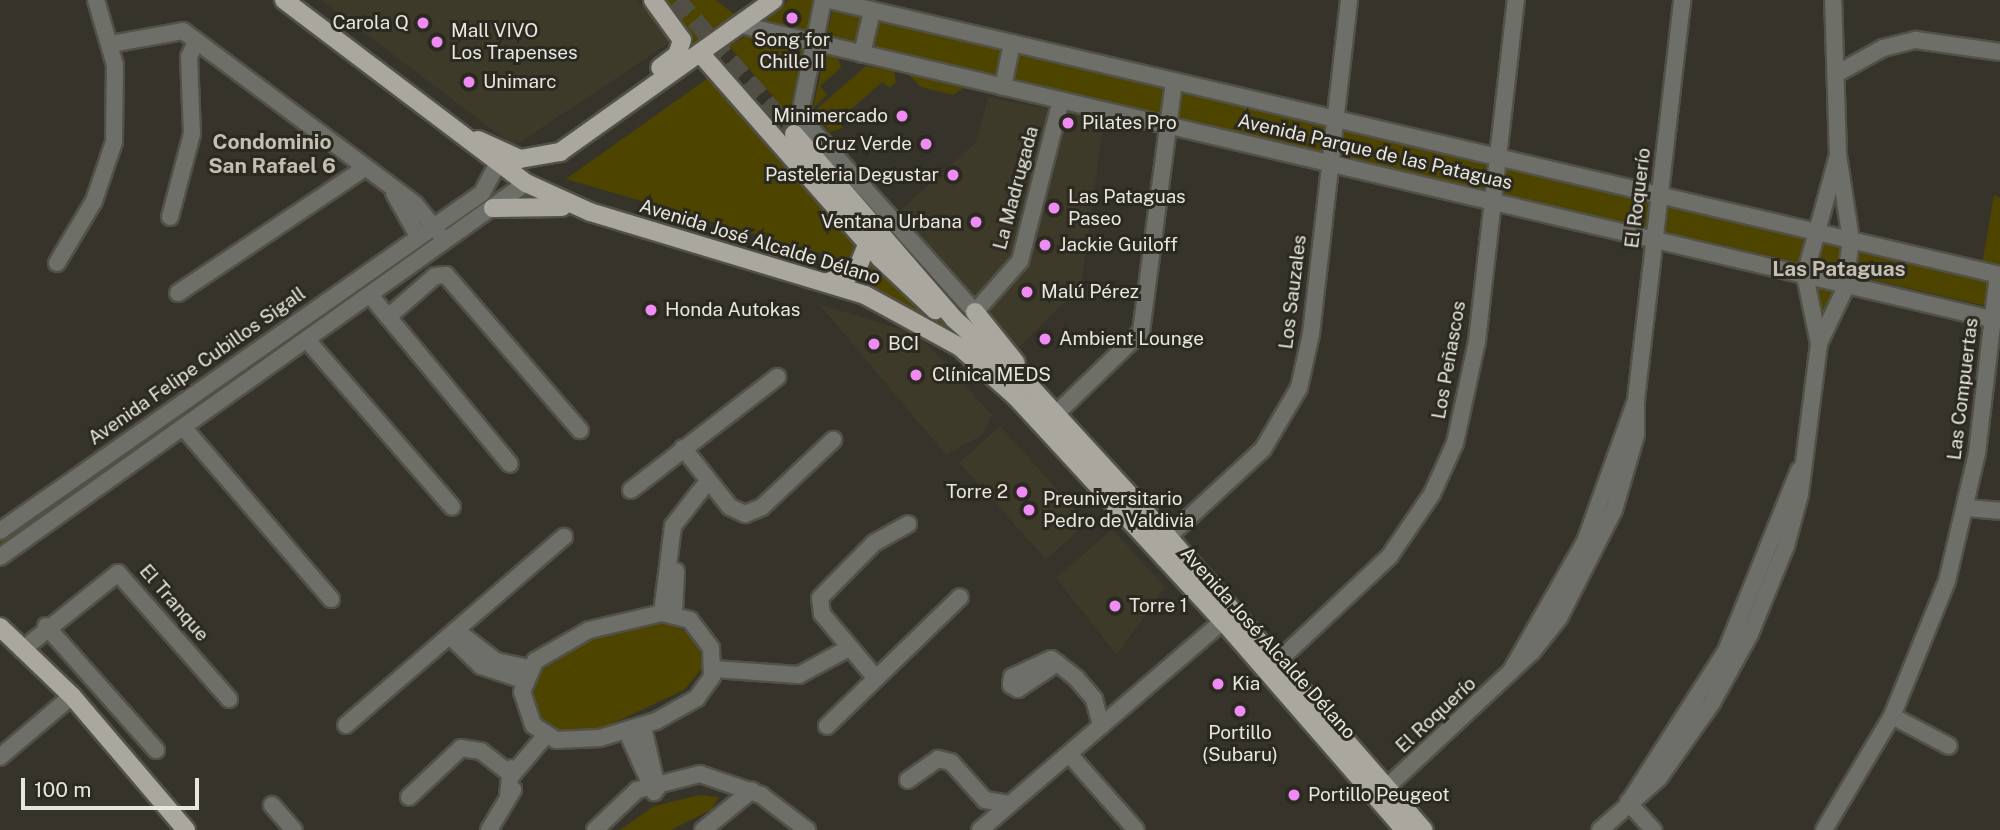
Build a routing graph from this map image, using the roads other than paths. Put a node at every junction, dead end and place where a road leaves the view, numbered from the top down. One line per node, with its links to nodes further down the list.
1 (96, 0): 15 (street)
2 (284, 0): 26 (main road, Avenida José Alcalde Délano)
3 (653, 0): 24 (main road)
4 (774, 0): 11 (main road)
5 (826, 0): 10 (street, Avenida Parque de las Pataguas); 13 (street)
6 (1349, 0): 23 (street, Los Sauzales)
7 (1516, 0): 30 (street, Los Peñascos)
8 (1682, 0): 36 (street, El Roquerío)
9 (1833, 0): 19 (street)
10 (872, 11): 14 (street, Avenida Parque de las Pataguas); 18 (street)
11 (741, 25): 13 (street, Avenida Parque de las Pataguas); 17 (main road)
12 (195, 42): 15 (street); 33 (street); 40 (street)
13 (816, 43): 18 (street, Avenida Parque de las Pataguas); 55 (street)
14 (1012, 43): 20 (street, Avenida Parque de las Pataguas); 21 (street)
15 (111, 44): 48 (street)
16 (2000, 52): 19 (street)
17 (700, 53): 24 (main road); 46 (main road)
18 (862, 54): 21 (street, Avenida Parque de las Pataguas)
19 (1838, 73): 29 (street)
20 (1174, 81): 23 (street, Avenida Parque de las Pataguas); 25 (street)
21 (1003, 87): 22 (street, Avenida Parque de las Pataguas)
22 (1061, 100): 25 (street, Avenida Parque de las Pataguas); 55 (street, La Madrugada)
23 (1334, 119): 30 (street, Avenida Parque de las Pataguas); 31 (street, Los Sauzales)
24 (605, 121): 28 (main road)
25 (1167, 125): 31 (street, Avenida Parque de las Pataguas); 63 (street)
26 (455, 131): 28 (main road); 32 (main road, Avenida José Alcalde Délano)
27 (794, 134): 57 (main road, Avenida José Alcalde Délano)
28 (574, 143): 34 (main road)
29 (1838, 155): 42 (street); 45 (street)
30 (1498, 157): 36 (street, Avenida Parque de las Pataguas); 37 (street, Los Peñascos)
31 (1329, 163): 37 (street, Avenida Parque de las Pataguas); 79 (street, Los Sauzales)
32 (497, 165): 34 (main road, Avenida José Alcalde Délano); 41 (street, Avenida Felipe Cubillos Sigall)
33 (365, 168): 35 (street); 53 (street)
34 (526, 183): 38 (street); 39 (main road, Avenida José Alcalde Délano)
35 (391, 187): 41 (street); 43 (street)
36 (1659, 195): 42 (street, Avenida Parque de las Pataguas); 44 (street, El Roquerío)
37 (1492, 201): 44 (street, Avenida Parque de las Pataguas); 90 (street, Los Peñascos)
38 (493, 208): 39 (main road); 47 (street)
39 (590, 212): 51 (main road, Avenida José Alcalde Délano)
40 (170, 217)
41 (435, 225): 43 (street, Avenida Felipe Cubillos Sigall); 47 (street)
42 (1813, 230): 45 (street, Avenida Parque de las Pataguas); 49 (street)
43 (418, 236): 70 (street, Avenida Felipe Cubillos Sigall)
44 (1654, 239): 49 (street, Avenida Parque de las Pataguas); 112 (street, El Roquerío)
45 (1851, 240): 50 (street, Avenida Parque de las Pataguas); 52 (street)
46 (867, 245): 51 (main road); 57 (main road)
47 (425, 257): 54 (street)
48 (57, 263)
49 (1805, 275): 52 (street, Avenida Parque de las Pataguas); 60 (street)
50 (1999, 275): 58 (street, Las Compuertas)
51 (825, 282): 84 (main road, Avenida José Alcalde Délano)
52 (1846, 284): 58 (street, Avenida Parque de las Pataguas); 60 (street)
53 (178, 293)
54 (370, 295): 56 (street); 59 (street)
55 (975, 312): 62 (main road)
56 (388, 317): 65 (street); 68 (street)
57 (954, 319): 62 (main road, Avenida José Alcalde Délano)
58 (1997, 320): 73 (street, Las Compuertas)
59 (307, 340): 64 (street); 72 (street)
60 (1819, 344): 116 (street)
61 (777, 377): 67 (street)
62 (1028, 384): 63 (main road, Avenida José Alcalde Délano)
63 (1056, 414): 79 (main road, Avenida José Alcalde Délano)
64 (183, 427): 77 (street); 82 (street)
65 (580, 430)
66 (833, 440): 69 (street)
67 (683, 448): 69 (street); 71 (street)
68 (510, 464)
69 (711, 485): 83 (street)
70 (60, 489): 76 (street, Avenida Felipe Cubillos Sigall); 77 (street)
71 (631, 490)
72 (452, 507)
73 (1967, 508): 74 (street); 99 (street, Las Compuertas)
74 (2000, 511)
75 (908, 524): 88 (street)
76 (0, 531)
77 (32, 534): 80 (street)
78 (564, 537): 86 (street)
79 (1168, 537): 90 (main road, Avenida José Alcalde Délano)
80 (0, 557)
81 (960, 597): 94 (street)
82 (331, 599)
83 (668, 614): 92 (street); 93 (street)
84 (1223, 621): 98 (street); 128 (main road, Avenida José Alcalde Délano)
85 (46, 626): 89 (street, El Tranque); 96 (street, El Tranque); 106 (street)
86 (454, 632): 93 (street); 100 (street)
87 (2, 633): 89 (main road)
88 (846, 643): 92 (street); 94 (street)
89 (22, 650): 95 (main road)
90 (1277, 662): 112 (main road, Avenida José Alcalde Délano)
91 (1057, 663): 97 (street)
92 (714, 665): 103 (street)
93 (526, 674): 104 (street)
94 (874, 676): 101 (street)
95 (72, 696): 107 (street); 119 (main road)
96 (229, 699)
97 (1094, 699): 98 (street); 102 (street)
98 (1122, 708): 102 (street)
99 (1892, 716): 105 (street); 132 (street, Las Compuertas)
100 (346, 725)
101 (827, 726)
102 (1101, 726): 108 (street)
103 (635, 729): 104 (street); 111 (street)
104 (541, 733): 109 (street)
105 (1949, 746)
106 (156, 750)
107 (3, 751)
108 (1069, 754): 117 (street); 127 (street)
109 (516, 768): 114 (street); 122 (street)
110 (908, 780): 115 (street)
111 (654, 786): 113 (street); 123 (street); 124 (street)
112 (1387, 787): 129 (main road, Avenida José Alcalde Délano)
113 (752, 790): 125 (street); 126 (street)
114 (409, 797)
115 (981, 797): 117 (street); 120 (street)
116 (1630, 800): 130 (street); 131 (street)
117 (1010, 804): 120 (street)
118 (272, 805): 121 (street)
119 (179, 828)
120 (981, 829)
121 (294, 830)
122 (489, 830)
123 (595, 830)
124 (604, 830)
125 (703, 830)
126 (807, 830)
127 (1136, 830)
128 (1405, 830)
129 (1424, 830)
130 (1600, 830)
131 (1653, 830)
132 (1825, 830)

